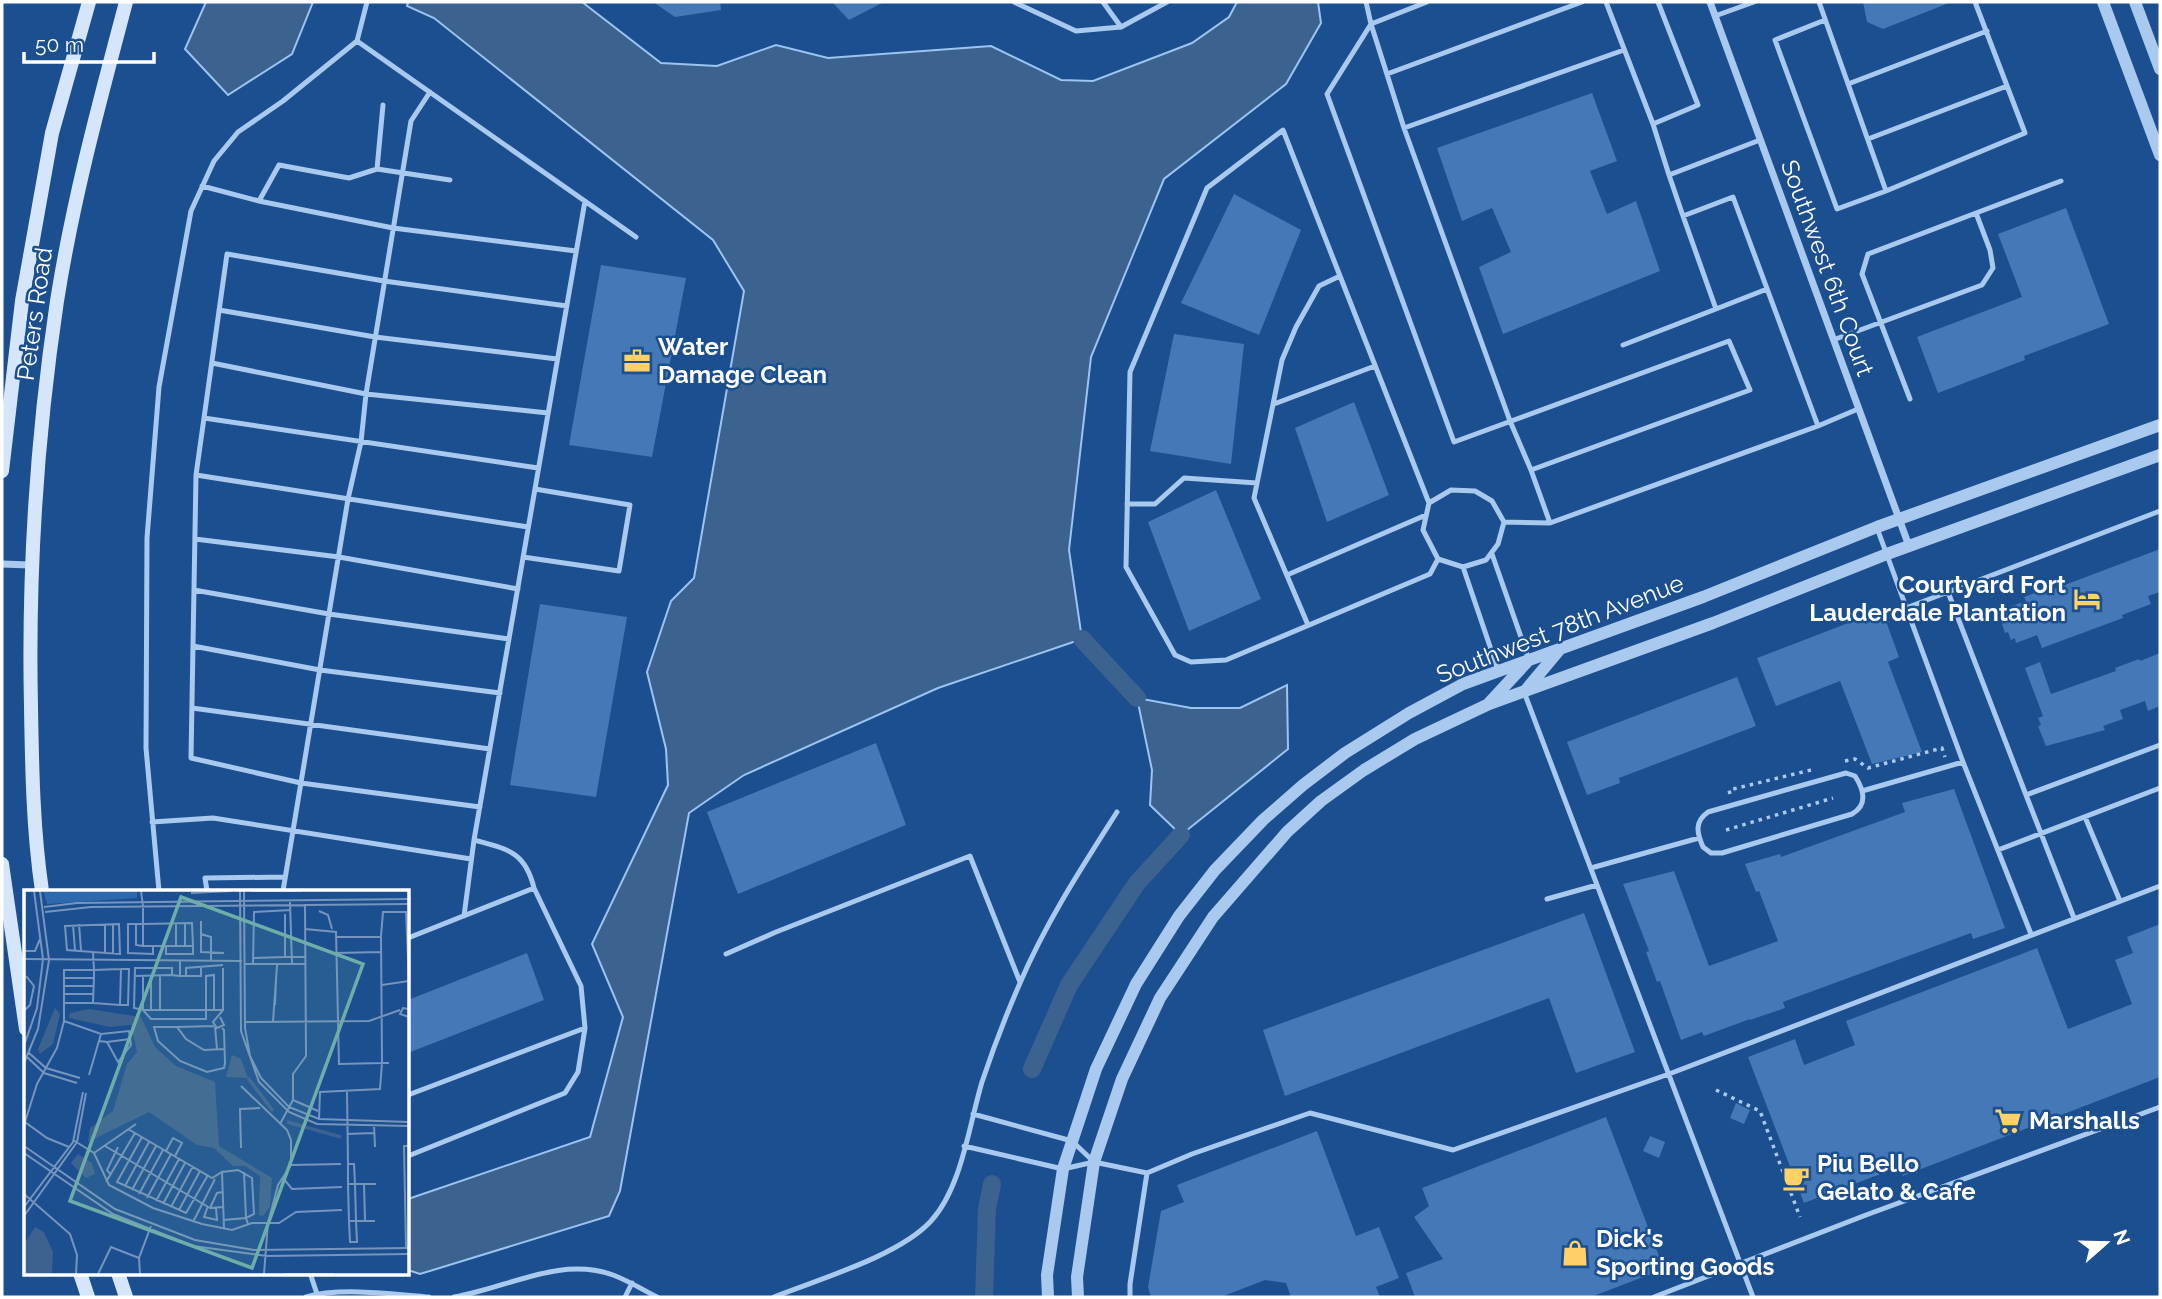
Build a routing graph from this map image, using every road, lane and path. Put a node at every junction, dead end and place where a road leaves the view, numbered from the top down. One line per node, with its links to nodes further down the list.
1 (89, 2): 77 (main road, Peters Road)
2 (127, 2): 99 (main road, Peters Road)
3 (367, 2): 24 (lane)
4 (1014, 2): 22 (lane)
5 (1103, 2): 22 (lane)
6 (1167, 2): 18 (lane)
7 (1366, 2): 21 (lane)
8 (1427, 2): 21 (lane)
9 (1581, 2): 27 (lane)
10 (1606, 2): 25 (lane)
11 (1658, 2): 32 (lane)
12 (1710, 2): 19 (street, Southwest 6th Court)
13 (1754, 2): 19 (lane)
14 (1819, 2): 20 (lane)
15 (1975, 2): 23 (lane)
16 (2103, 2): 36 (street)
17 (2135, 2): 26 (street)
18 (1156, 5): 22 (lane)
19 (1715, 16): 35 (street, Southwest 6th Court)
20 (1825, 20): 28 (lane); 43 (lane)
21 (1371, 24): 27 (lane); 70 (lane)
22 (1121, 27)
23 (1987, 32): 28 (lane); 29 (lane)
24 (357, 41): 30 (lane); 42 (lane)
25 (1624, 50): 32 (lane); 33 (lane)
26 (2160, 69)
27 (1387, 74): 33 (lane)
28 (1848, 84): 34 (lane)
29 (2007, 86): 34 (lane); 43 (lane)
30 (430, 92): 38 (lane); 45 (lane)
31 (383, 105): 37 (lane)
32 (1653, 124): 39 (lane)
33 (1404, 128): 70 (lane)
34 (1868, 139): 43 (lane)
35 (1760, 140): 39 (lane); 59 (street, Southwest 6th Court)
36 (2160, 155)
37 (377, 169): 38 (lane); 44 (lane)
38 (402, 174): 40 (lane); 48 (lane)
39 (1669, 175): 47 (lane)
40 (450, 180)
41 (2061, 181): 46 (lane)
42 (202, 186): 44 (lane); 132 (lane)
43 (1886, 191)
44 (259, 201): 48 (lane)
45 (585, 201): 49 (lane); 50 (lane)
46 (1976, 213): 57 (lane); 57 (lane)
47 (1683, 216): 53 (lane); 55 (lane)
48 (393, 229): 50 (lane); 52 (lane)
49 (636, 237)
50 (576, 251): 54 (lane)
51 (1340, 276): 63 (lane); 66 (lane); 83 (lane)
52 (384, 281): 54 (lane); 56 (lane); 58 (lane)
53 (1767, 289): 55 (lane); 72 (lane)
54 (567, 306): 61 (lane)
55 (1716, 309): 60 (lane)
56 (219, 310): 58 (lane); 62 (lane)
57 (1880, 323): 59 (lane); 65 (lane)
58 (375, 337): 61 (lane); 64 (lane)
59 (1833, 340): 67 (street, Southwest 6th Court)
60 (1623, 345)
61 (557, 359): 68 (lane)
62 (212, 363): 64 (lane); 69 (lane)
63 (1375, 366): 66 (lane); 82 (lane)
64 (366, 394): 68 (lane); 73 (lane)
65 (1910, 399)
66 (1274, 404): 79 (lane)
67 (1858, 409): 72 (lane); 86 (street, Southwest 6th Court)
68 (548, 413): 75 (lane)
69 (204, 418): 73 (lane); 78 (lane)
70 (1510, 421): 76 (lane); 76 (lane)
71 (2160, 425): 86 (street, Southwest 78th Avenue)
72 (1818, 426): 88 (lane)
73 (361, 442): 75 (lane); 81 (lane)
74 (2160, 455): 92 (street, Southwest 78th Avenue)
75 (538, 468): 80 (lane)
76 (1531, 470): 88 (lane)
77 (2, 471)
78 (196, 475): 81 (lane); 91 (lane)
79 (1257, 483): 83 (lane); 101 (lane)
80 (535, 489): 89 (lane); 96 (lane)
81 (348, 499): 89 (lane); 95 (lane)
82 (1429, 503): 85 (lane); 87 (lane)
83 (1127, 504): 107 (lane)
84 (2160, 510): 104 (lane)
85 (1426, 515): 97 (lane); 101 (lane)
86 (1899, 520): 90 (street, Southwest 78th Avenue); 92 (street, Southwest 6th Court)
87 (1504, 522): 88 (lane); 93 (lane)
88 (1550, 523)
89 (528, 527): 96 (lane)
90 (1877, 527): 94 (lane); 110 (street, Southwest 78th Avenue)
91 (195, 540): 95 (lane); 103 (lane)
92 (1909, 546): 94 (street, Southwest 78th Avenue)
93 (1492, 554): 100 (lane); 111 (lane)
94 (1887, 554): 105 (lane); 114 (street, Southwest 78th Avenue)
95 (338, 556): 102 (lane); 106 (lane)
96 (523, 557): 102 (lane)
97 (1438, 559): 100 (lane); 107 (lane)
98 (2, 564): 99 (street)
99 (30, 565): 146 (main road, Peters Road)
100 (1463, 567): 113 (lane)
101 (1287, 575): 107 (lane)
102 (518, 589): 108 (lane)
103 (194, 590): 106 (lane); 109 (lane)
104 (1948, 592): 105 (lane); 126 (lane)
105 (1906, 608): 121 (lane)
106 (329, 614): 108 (lane); 112 (lane)
107 (1308, 625)
108 (509, 639): 115 (lane)
109 (193, 646): 112 (lane); 117 (lane)
110 (1561, 648): 111 (street, Southwest 78th Avenue); 114 (street)
111 (1529, 660): 113 (street, Southwest 78th Avenue); 116 (street)
112 (320, 670): 115 (lane); 118 (lane)
113 (1498, 671): 165 (street, Southwest 78th Avenue)
114 (1524, 692): 116 (street, Southwest 78th Avenue); 141 (lane)
115 (500, 693): 120 (lane)
116 (1489, 704): 168 (street, Southwest 78th Avenue)
117 (192, 708): 118 (lane); 122 (lane)
118 (311, 723): 120 (lane); 122 (lane)
119 (2160, 745): 126 (lane)
120 (490, 749): 129 (lane)
121 (1963, 762): 124 (lane); 138 (lane)
122 (301, 783): 129 (lane); 134 (lane)
123 (2160, 788): 131 (lane)
124 (1862, 791): 136 (lane); 136 (lane)
125 (1819, 792): 128 (path)
126 (2026, 795): 135 (lane)
127 (1833, 798): 128 (path)
128 (1822, 801): 133 (path)
129 (480, 807): 137 (lane)
130 (1117, 811): 157 (lane)
131 (2084, 817): 135 (lane); 151 (lane)
132 (152, 822): 134 (lane); 147 (lane)
133 (1726, 830)
134 (293, 831): 139 (lane); 142 (lane)
135 (2041, 833): 138 (lane); 153 (lane)
136 (1699, 838): 141 (lane)
137 (474, 840): 139 (lane); 145 (lane)
138 (1998, 850): 154 (lane)
139 (471, 859): 152 (lane)
140 (2, 864): 158 (main road)
141 (1591, 868): 143 (lane)
142 (285, 877): 148 (lane); 149 (lane)
143 (1597, 885): 150 (lane); 160 (lane)
144 (2160, 886): 151 (lane)
145 (534, 888): 152 (lane); 159 (lane)
146 (42, 890)
147 (159, 890)
148 (207, 890)
149 (283, 890)
150 (1548, 899)
151 (2120, 901): 153 (lane)
152 (464, 916): 155 (lane)
153 (2074, 918): 154 (lane)
154 (2031, 934): 160 (lane)
155 (410, 936)
156 (726, 954): 157 (lane)
157 (1020, 982): 164 (lane)
158 (24, 1015)
159 (585, 1028): 162 (lane); 167 (lane)
160 (1669, 1074): 170 (lane); 172 (lane)
161 (1716, 1090): 171 (path)
162 (410, 1094)
163 (2160, 1107): 172 (lane)
164 (973, 1114): 165 (lane); 166 (lane)
165 (1072, 1141): 168 (lane); 169 (street, Southwest 78th Avenue)
166 (964, 1146): 169 (lane); 185 (lane)
167 (410, 1155)
168 (1094, 1162): 169 (lane); 170 (lane); 187 (street, Southwest 78th Avenue)
169 (1063, 1169): 186 (street, Southwest 78th Avenue)
170 (1147, 1173): 188 (lane)
171 (1800, 1217)
172 (1741, 1263): 189 (lane); 190 (lane)
173 (80, 1274): 178 (main road)
174 (118, 1274): 179 (main road)
175 (310, 1274): 177 (lane)
176 (632, 1283): 182 (lane); 183 (lane); 184 (lane)
177 (318, 1295): 180 (lane); 181 (lane)
178 (88, 1297)
179 (126, 1297)
180 (306, 1297)
181 (429, 1297)
182 (454, 1297)
183 (625, 1297)
184 (657, 1297)
185 (774, 1297)
186 (1048, 1297)
187 (1078, 1297)
188 (1130, 1297)
189 (1654, 1297)
190 (1753, 1297)

